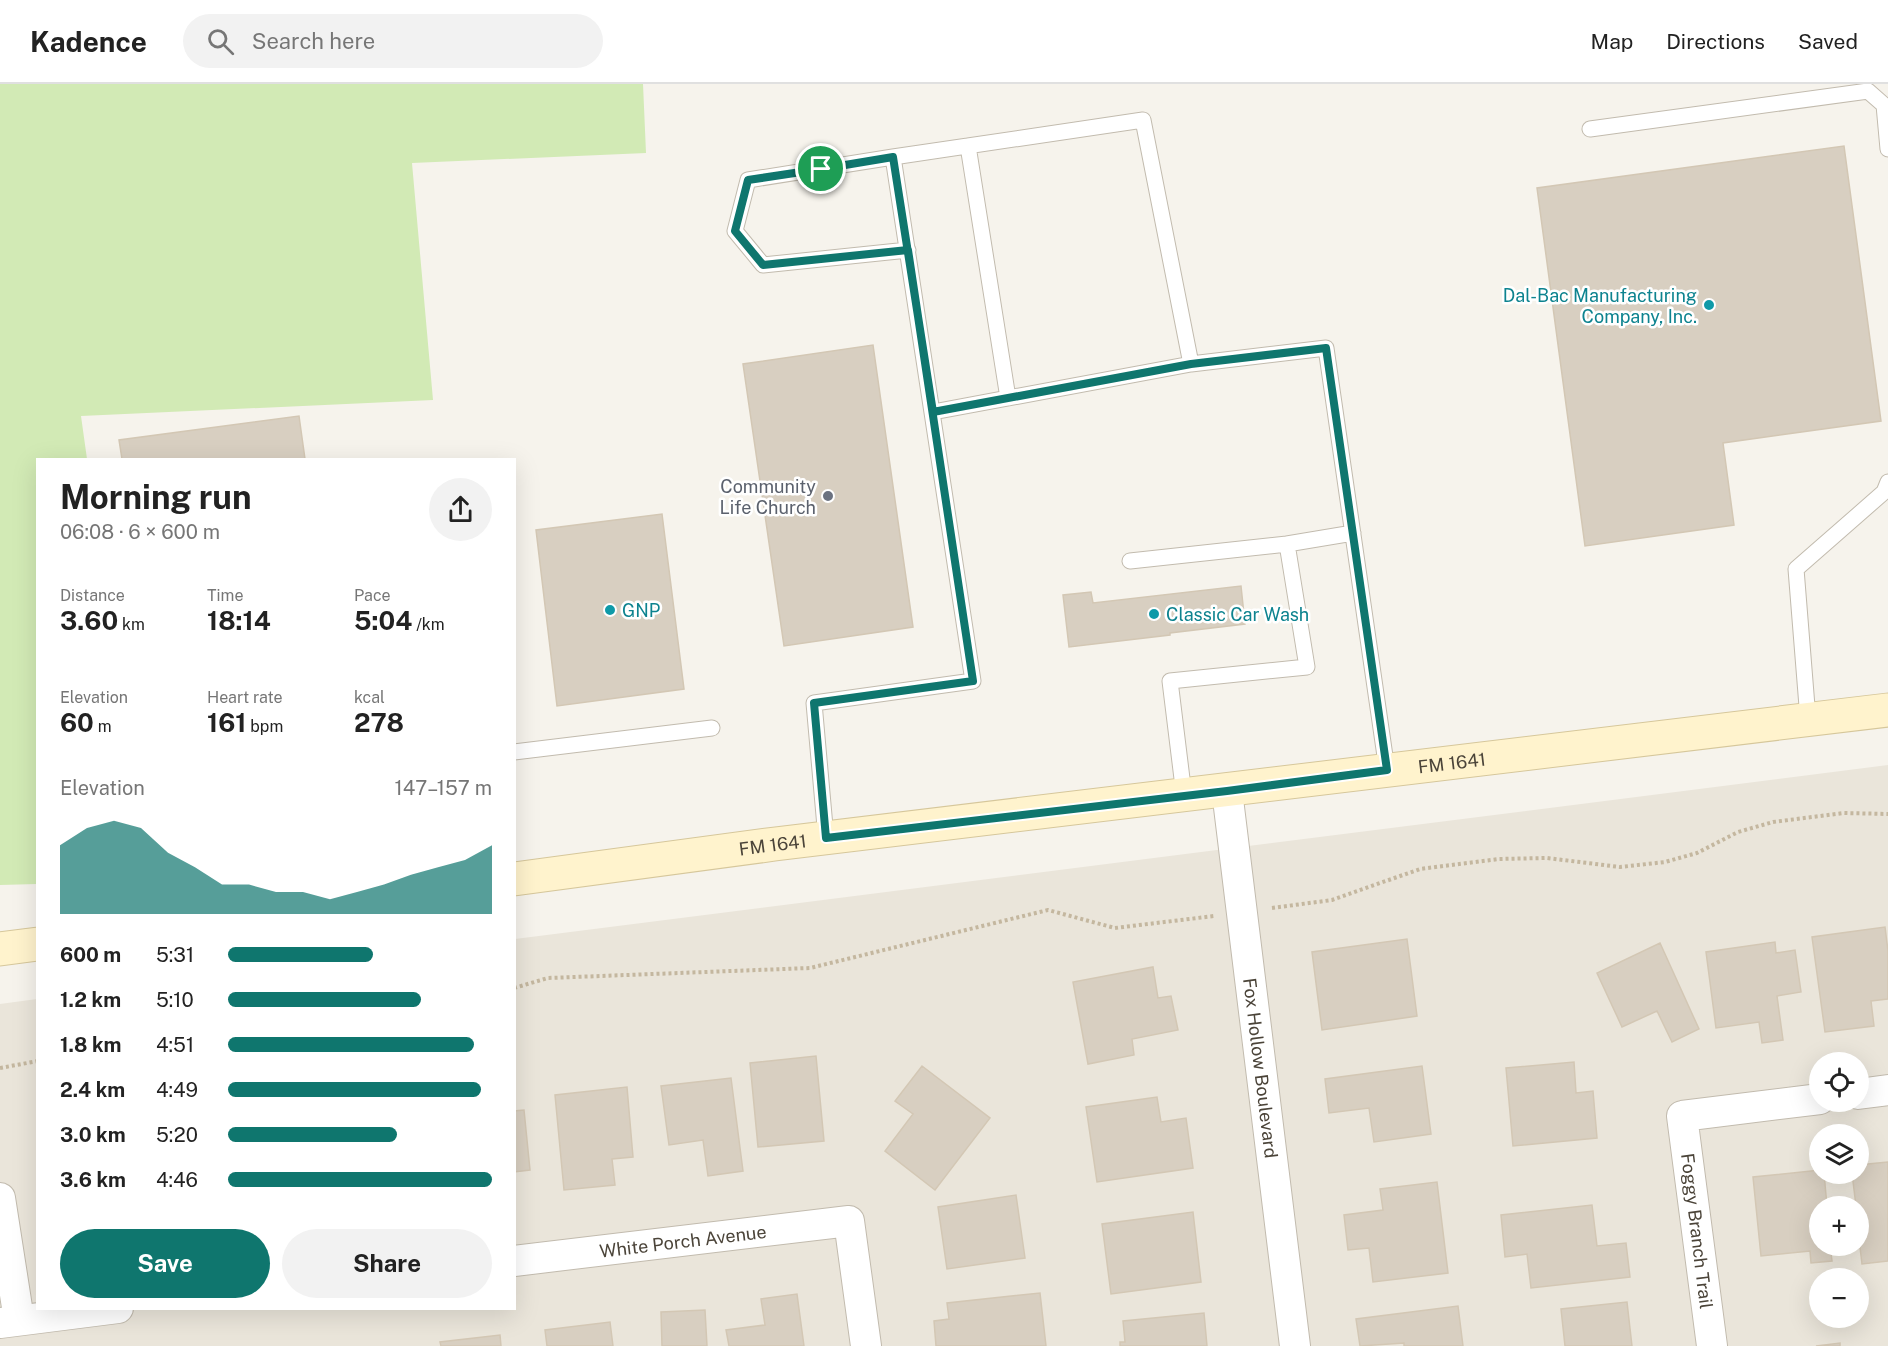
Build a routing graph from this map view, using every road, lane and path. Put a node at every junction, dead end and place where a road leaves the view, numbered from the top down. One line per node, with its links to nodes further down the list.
1 (1590, 129): 3 (lane)
2 (968, 146): 4 (lane); 6 (lane); 7 (lane)
3 (1888, 149)
4 (893, 157): 5 (lane); 5 (lane)
5 (908, 250): 8 (lane)
6 (1191, 364): 7 (lane); 10 (lane)
7 (1008, 398): 8 (lane)
8 (933, 412): 21 (lane)
9 (1888, 482): 14 (lane)
10 (1353, 533): 11 (lane); 17 (lane)
11 (1287, 544): 12 (lane); 19 (lane)
12 (1131, 561)
13 (1888, 710): 14 (main road, FM 1641 / FM 1641)
14 (1808, 719): 17 (main road, FM 1641 / FM 1641)
15 (712, 728): 16 (lane)
16 (516, 752)
17 (1387, 770): 18 (main road, FM 1641 / FM 1641)
18 (1227, 791): 19 (main road, FM 1641 / FM 1641); 23 (street, Fox Hollow Boulevard)
19 (1184, 795): 21 (main road, FM 1641 / FM 1641)
20 (1888, 814): 23 (path)
21 (826, 838): 22 (main road, FM 1641 / FM 1641)
22 (516, 879)
23 (1241, 912): 26 (path); 37 (street, Fox Hollow Boulevard)
24 (36, 944): 25 (main road)
25 (0, 949)
26 (516, 987)
27 (36, 1061): 28 (path)
28 (0, 1068)
29 (1888, 1090): 30 (street)
30 (1869, 1093)
31 (1809, 1100): 38 (street, Foggy Branch Trail)
32 (0, 1198): 35 (street)
33 (516, 1261): 36 (street, White Porch Avenue)
34 (101, 1310): 35 (street)
35 (10, 1321)
36 (866, 1346)
37 (1295, 1346)
38 (1712, 1346)

